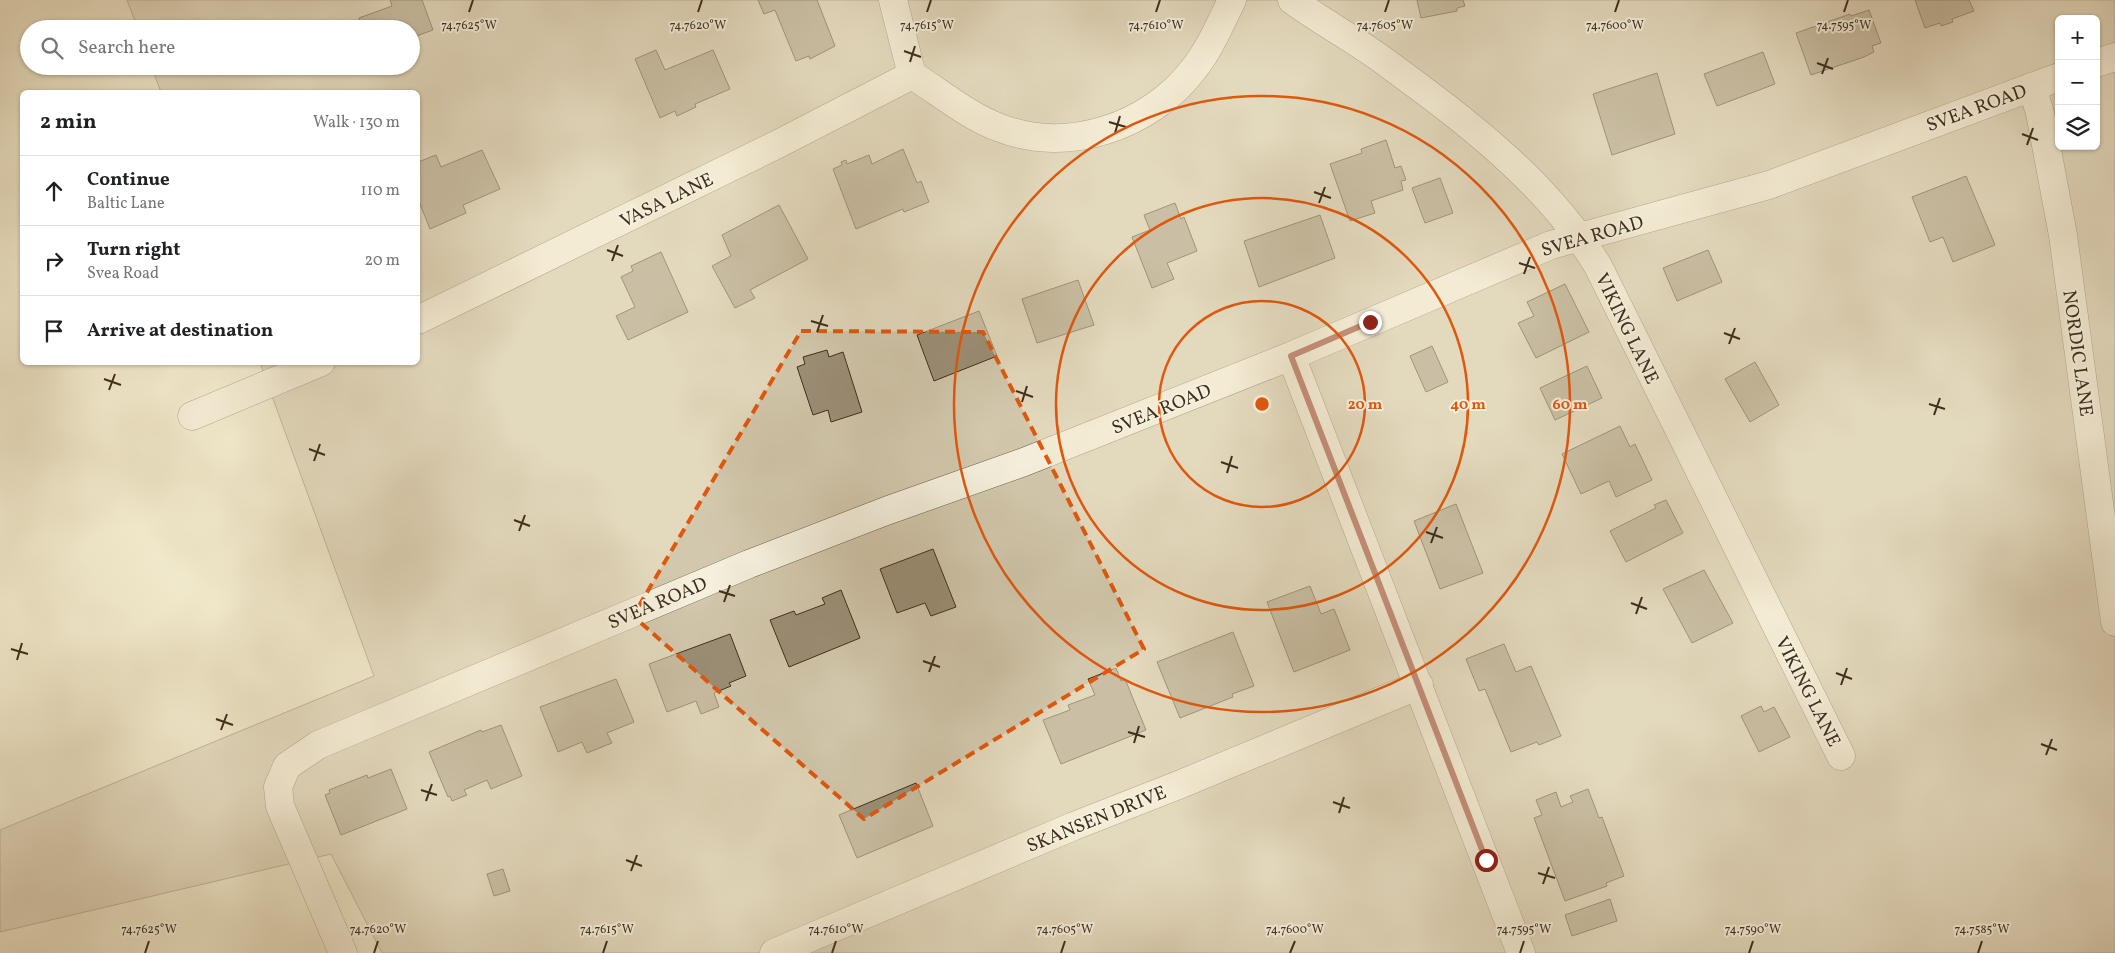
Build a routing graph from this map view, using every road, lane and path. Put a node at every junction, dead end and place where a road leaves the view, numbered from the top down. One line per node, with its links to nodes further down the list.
1 (893, 0): 6 (street)
2 (1232, 0): 6 (street)
3 (1292, 0): 9 (street, VIKING LANE)
4 (2115, 57): 5 (street)
5 (2100, 63)
6 (912, 75): 10 (street, VASA LANE)
7 (2055, 78): 8 (street, SVEA ROAD)
8 (2032, 87): 9 (street, SVEA ROAD); 14 (street, NORDIC LANE)
9 (1581, 238): 11 (street, SVEA ROAD); 16 (street, VIKING LANE)
10 (420, 319)
11 (1291, 356): 15 (street); 17 (street, SVEA ROAD)
12 (314, 365): 13 (street)
13 (192, 416)
14 (2115, 622)
15 (1419, 685): 18 (street, SKANSEN DRIVE); 19 (street)
16 (1841, 756)
17 (343, 953)
18 (774, 953)
19 (1520, 953)

